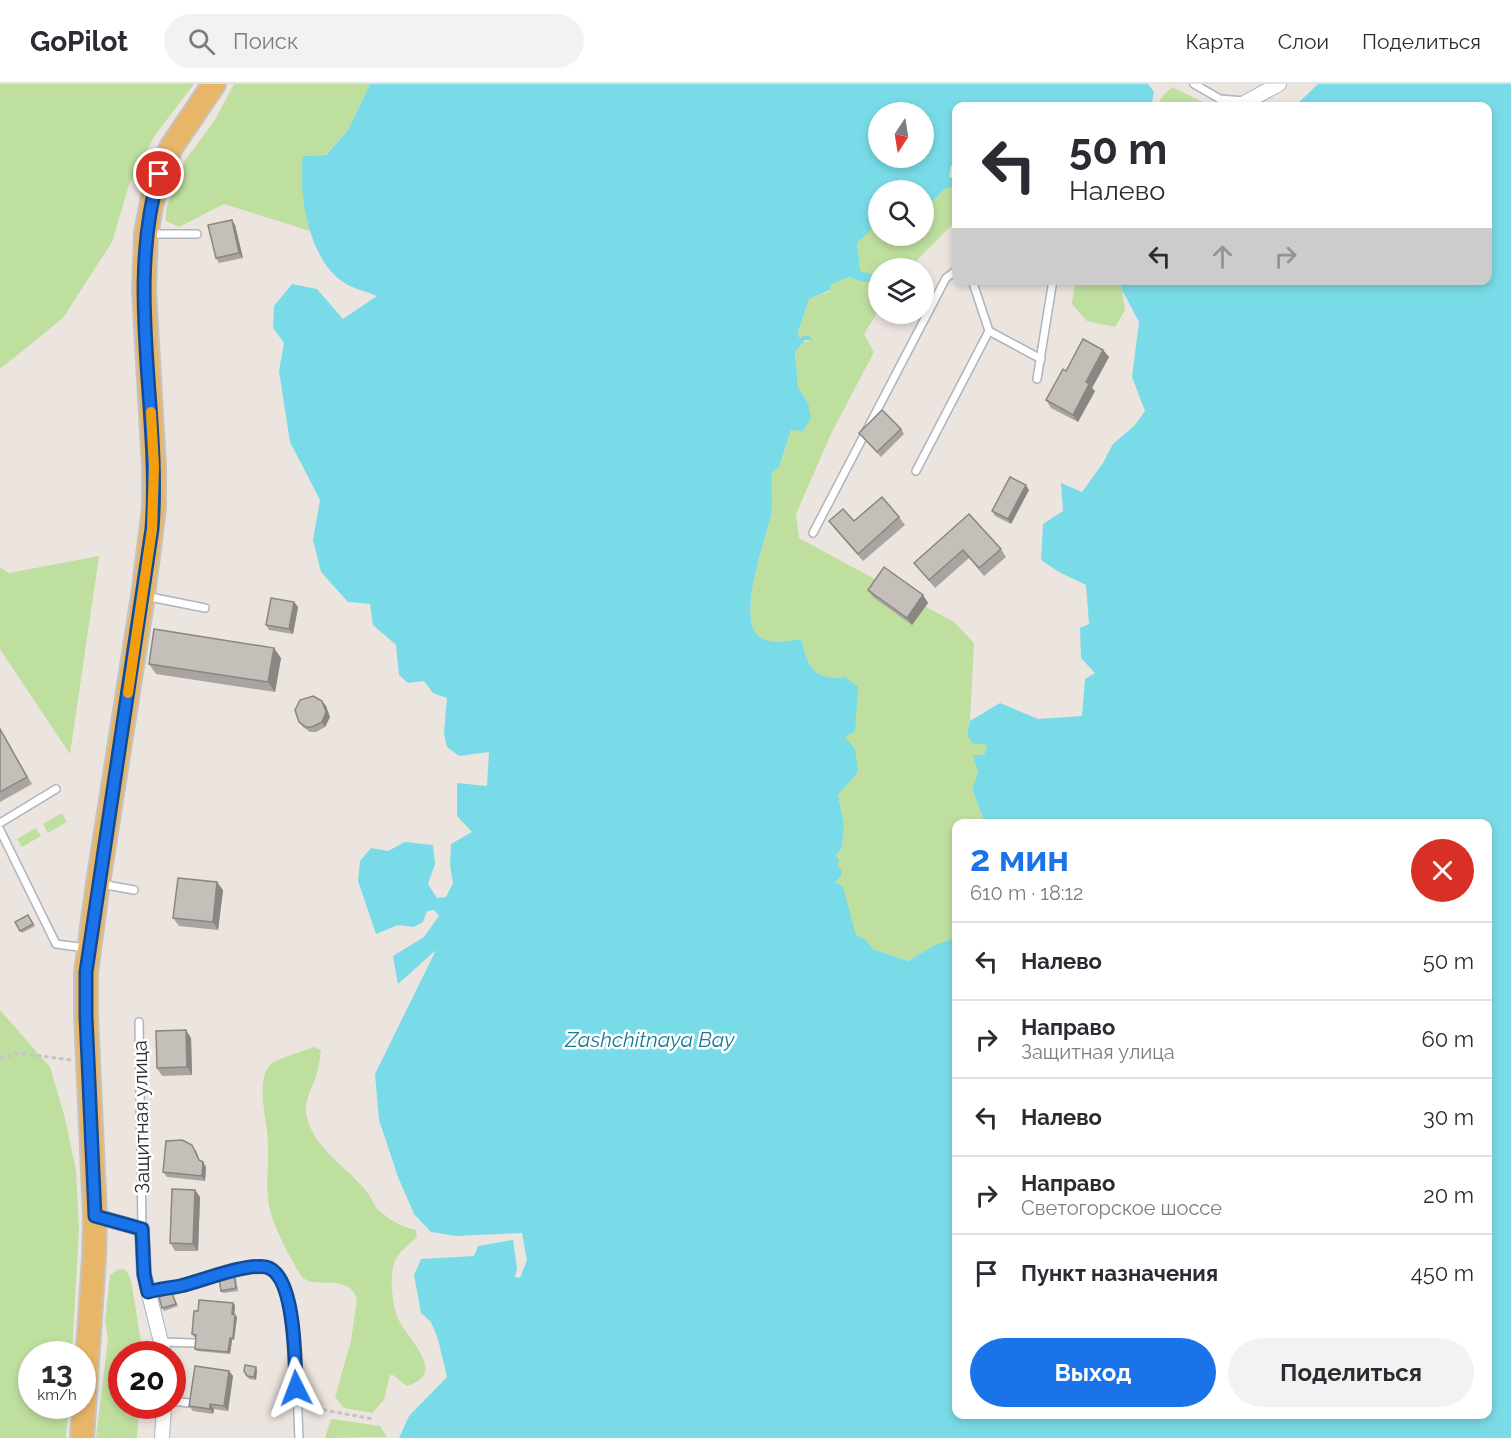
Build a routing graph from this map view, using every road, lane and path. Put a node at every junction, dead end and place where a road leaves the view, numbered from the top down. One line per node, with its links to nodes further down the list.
1 (214, 84): 6 (main road)
2 (1194, 84): 4 (lane)
3 (1279, 84): 5 (street)
4 (1234, 102)
5 (1247, 102)
6 (146, 234): 7 (lane); 16 (main road)
7 (197, 234)
8 (952, 274): 15 (lane)
9 (974, 285): 11 (lane)
10 (1052, 285): 12 (lane)
11 (989, 331): 12 (lane); 14 (lane)
12 (1041, 359): 13 (lane)
13 (1037, 379)
14 (916, 471)
15 (813, 533)
16 (143, 596): 17 (lane); 21 (main road)
17 (205, 609)
18 (56, 789): 19 (lane)
19 (0, 823)
20 (0, 830): 23 (lane)
21 (98, 883): 22 (lane); 23 (main road)
22 (134, 890)
23 (88, 949): 26 (main road)
24 (139, 1022): 28 (lane, Защитная улица)
25 (0, 1058): 26 (path)
26 (87, 1063): 27 (main road)
27 (95, 1216): 28 (street); 38 (main road)
28 (142, 1229): 29 (street, Защитная улица)
29 (148, 1292): 30 (street, Защитная улица); 35 (lane)
30 (160, 1341)
31 (194, 1343): 32 (lane)
32 (186, 1344)
33 (186, 1403): 34 (lane)
34 (189, 1403)
35 (297, 1405): 37 (path); 40 (lane)
36 (163, 1419): 39 (street)
37 (373, 1419)
38 (82, 1438)
39 (162, 1438)
40 (299, 1438)

